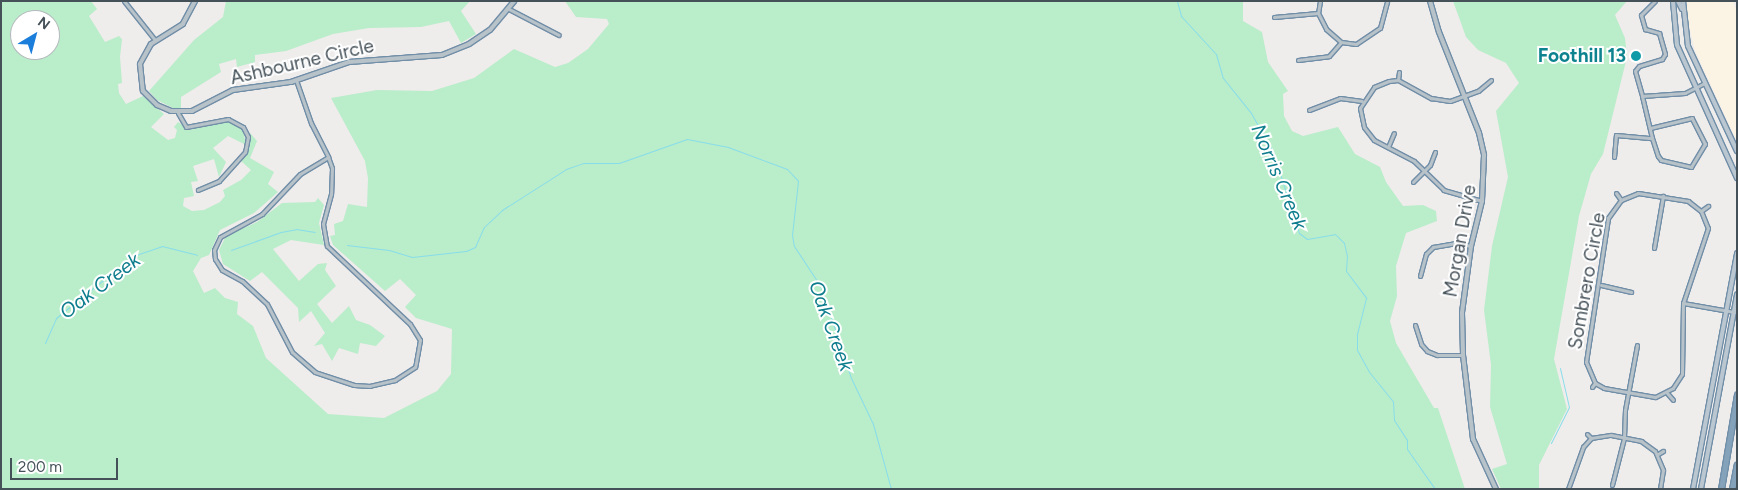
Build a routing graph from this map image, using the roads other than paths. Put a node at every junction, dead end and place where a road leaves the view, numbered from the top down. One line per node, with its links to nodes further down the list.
1 (124, 1): 16 (street)
2 (195, 1): 16 (street)
3 (514, 1): 11 (street, Ashbourne Circle)
4 (1320, 1): 13 (street)
5 (1387, 1): 17 (street)
6 (1430, 1): 26 (street, Morgan Drive)
7 (1655, 1): 25 (street)
8 (1673, 1): 24 (main road)
9 (1678, 1): 12 (main road)
10 (1683, 1): 12 (main road)
11 (509, 9): 15 (street); 20 (street, Ashbourne Circle)
12 (1682, 9): 23 (main road)
13 (1318, 13): 14 (street); 17 (street)
14 (1274, 17)
15 (559, 35)
16 (155, 40): 29 (street)
17 (1341, 42): 18 (street)
18 (1298, 60)
19 (1400, 72): 21 (street)
20 (296, 80): 29 (street, Ashbourne Circle); 36 (street)
21 (1398, 80): 26 (street); 27 (street)
22 (1491, 80): 26 (street)
23 (1705, 83): 24 (street); 34 (main road)
24 (1696, 87): 25 (street); 39 (main road)
25 (1642, 96): 30 (street)
26 (1466, 97): 45 (street, Morgan Drive)
27 (1362, 101): 28 (street); 33 (street)
28 (1309, 110)
29 (178, 112): 41 (street)
30 (1650, 128): 32 (street); 32 (street)
31 (1394, 133): 33 (street)
32 (1652, 138): 37 (street)
33 (1388, 147): 38 (street)
34 (1737, 150)
35 (1435, 152): 38 (street)
36 (328, 157): 36 (street)
37 (1614, 157)
38 (1425, 170): 40 (street); 45 (street)
39 (1737, 178)
40 (1413, 182)
41 (198, 190)
42 (1616, 193): 44 (street)
43 (1663, 196): 44 (street, Sombrero Circle); 47 (street, Sombrero Circle); 49 (street)
44 (1622, 200): 52 (street, Sombrero Circle)
45 (1482, 201): 48 (street, Morgan Drive)
46 (1708, 206): 47 (street)
47 (1701, 212): 55 (street)
48 (1470, 246): 51 (street); 60 (street, Morgan Drive)
49 (1654, 248)
50 (1737, 253): 56 (main road)
51 (1420, 276)
52 (1601, 285): 53 (street); 61 (street, Sombrero Circle)
53 (1631, 292)
54 (1737, 294): 57 (main road)
55 (1683, 303): 56 (street); 63 (street)
56 (1726, 311): 57 (street); 77 (main road)
57 (1734, 312): 78 (main road)
58 (1415, 325): 60 (street)
59 (1637, 345): 64 (street)
60 (1463, 355): 74 (street, Morgan Drive)
61 (1595, 383): 62 (street); 64 (street)
62 (1592, 387)
63 (1667, 393): 64 (street); 66 (street)
64 (1627, 394): 69 (street)
65 (1737, 394): 79 (highway)
66 (1673, 400)
67 (1587, 434): 68 (street)
68 (1591, 438): 69 (street); 75 (street)
69 (1624, 438): 71 (street); 73 (street)
70 (1663, 451): 71 (street)
71 (1658, 454): 76 (street)
72 (1737, 464): 80 (highway)
73 (1612, 486)
74 (1496, 489)
75 (1568, 489)
76 (1660, 489)
77 (1693, 489)
78 (1701, 489)
79 (1721, 489)
80 (1732, 489)

